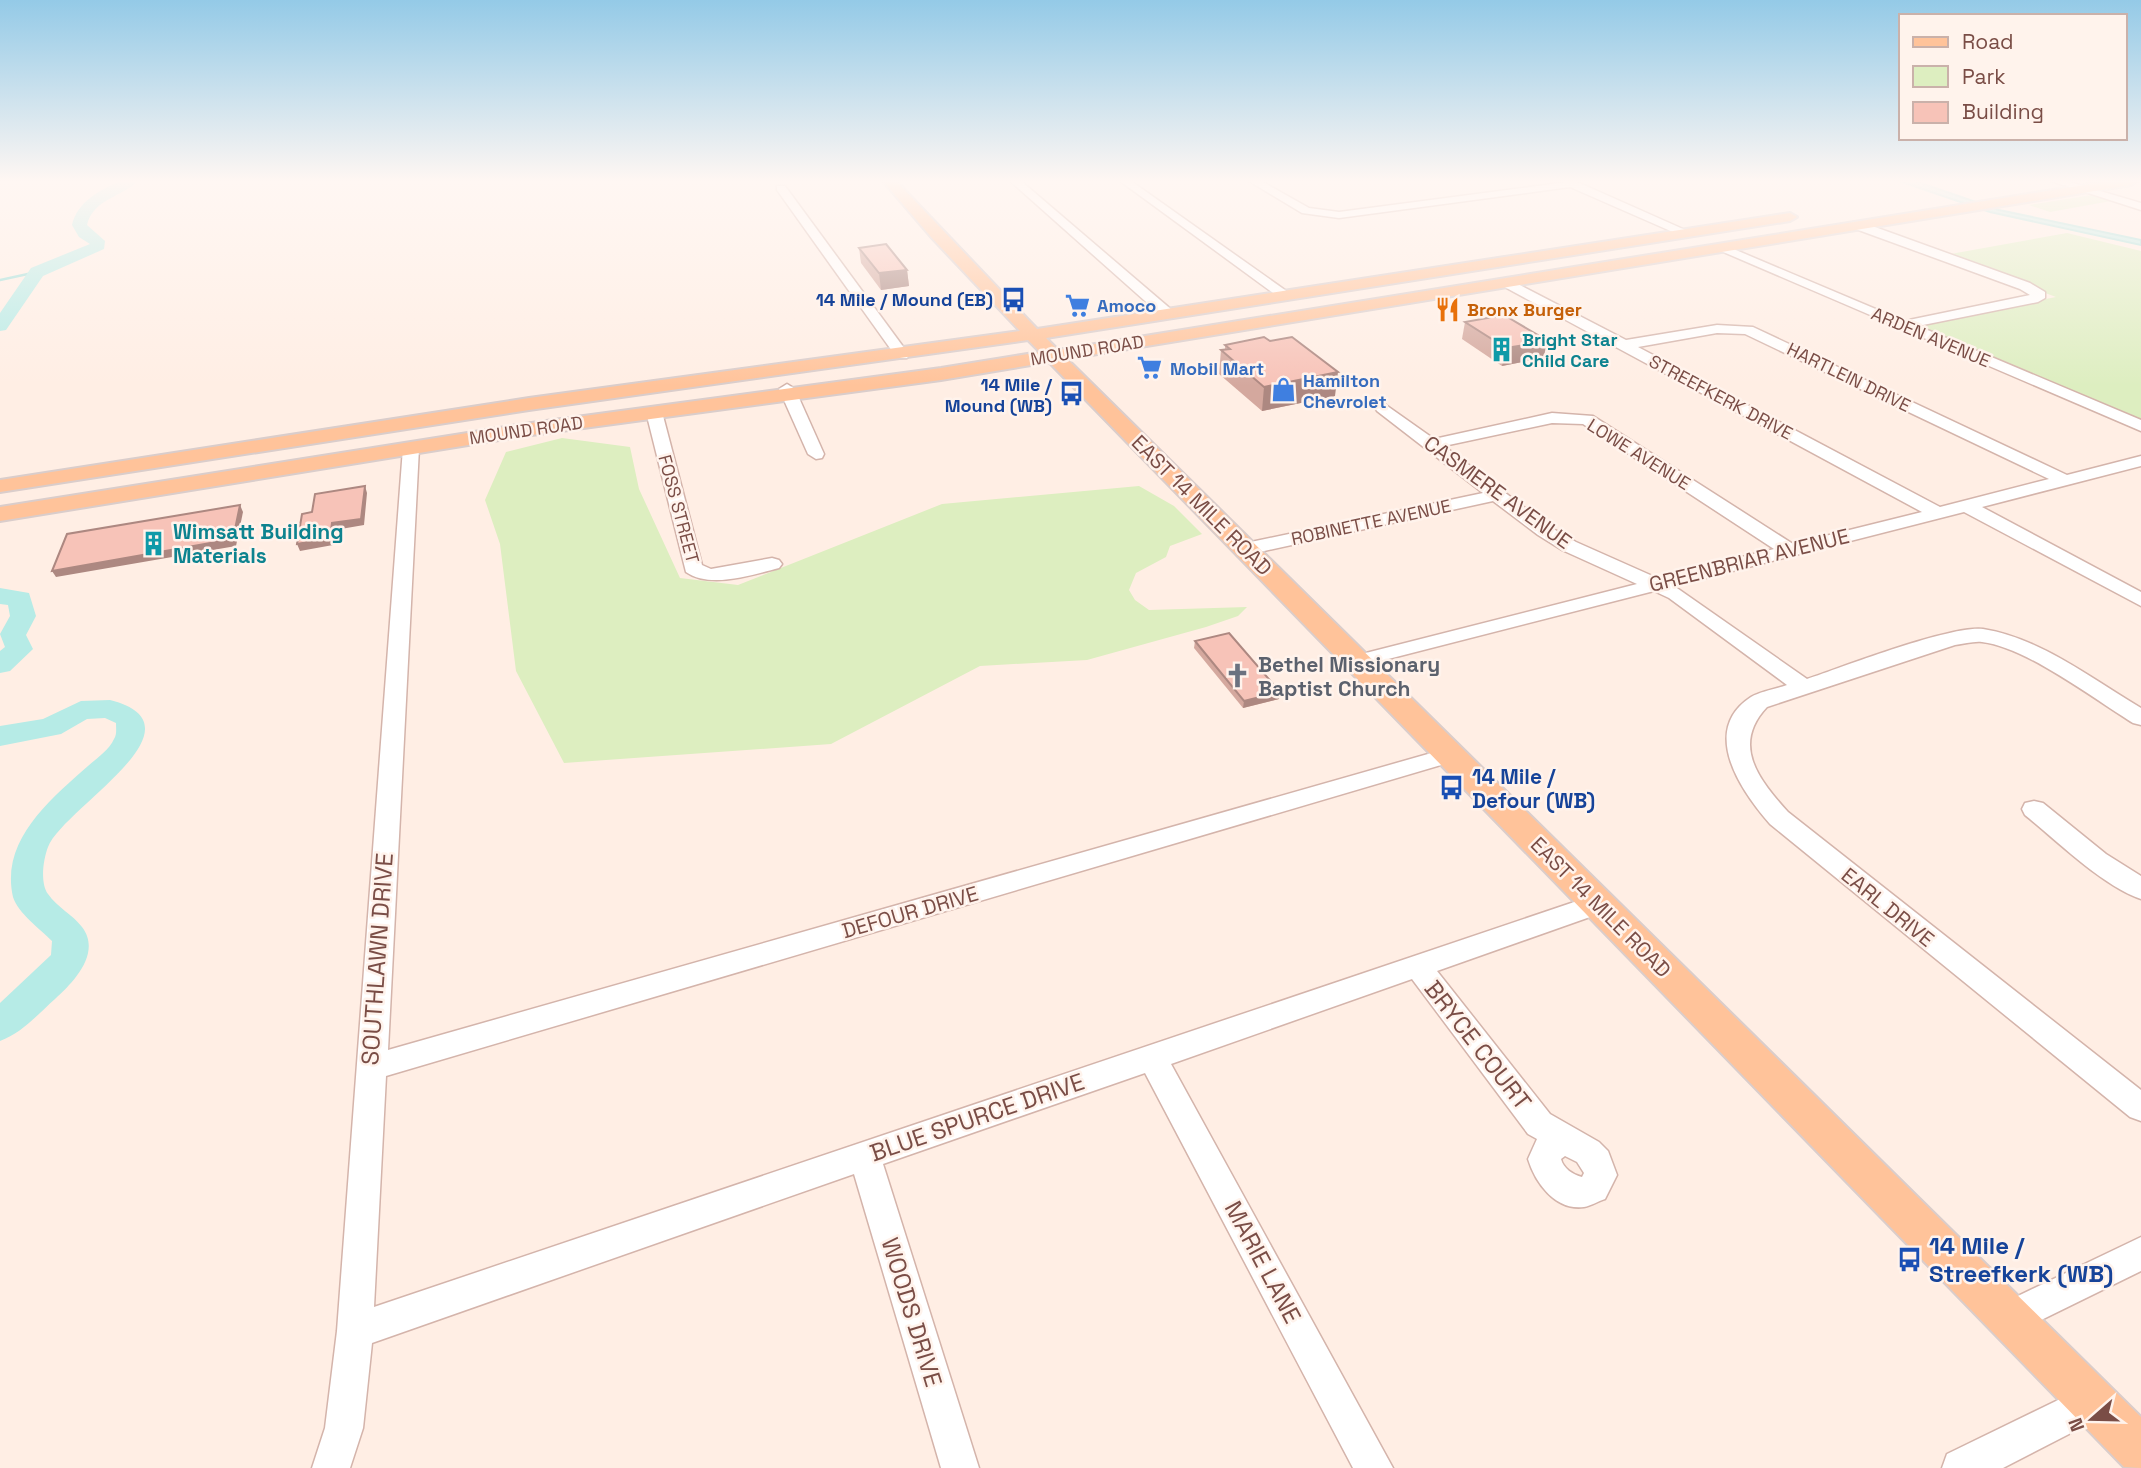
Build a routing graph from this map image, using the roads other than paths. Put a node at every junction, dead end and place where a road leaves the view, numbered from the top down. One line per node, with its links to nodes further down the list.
1 (826, 250): 22 (street)
2 (951, 250): 18 (main road, EAST 14 MILE ROAD)
3 (1094, 250): 15 (street)
4 (1221, 250): 13 (street)
5 (1583, 250): 9 (main road, MOUND ROAD)
6 (1711, 250): 10 (main road, MOUND ROAD)
7 (1724, 250): 17 (street, ARDEN AVENUE)
8 (1924, 250): 17 (street)
9 (1517, 260): 10 (main road); 12 (main road, MOUND ROAD)
10 (1547, 276): 11 (main road, MOUND ROAD)
11 (1506, 282): 14 (main road, MOUND ROAD); 20 (street, STREEFKERK DRIVE)
12 (1324, 289): 13 (main road, MOUND ROAD); 14 (main road)
13 (1285, 295): 15 (main road, MOUND ROAD)
14 (1332, 310): 19 (main road, MOUND ROAD)
15 (1168, 314): 16 (main road, MOUND ROAD)
16 (1126, 320): 18 (main road, MOUND ROAD); 19 (main road)
17 (1904, 325): 30 (street, ARDEN AVENUE)
18 (1033, 335): 21 (main road, MOUND ROAD); 23 (main road, EAST 14 MILE ROAD)
19 (1130, 343): 23 (main road, MOUND ROAD)
20 (1623, 345): 36 (street, HARTLEIN DRIVE); 41 (street, STREEFKERK DRIVE)
21 (939, 349): 22 (main road, MOUND ROAD); 24 (main road)
22 (902, 355): 25 (main road, MOUND ROAD); 26 (main road)
23 (1053, 355): 24 (main road, MOUND ROAD); 43 (main road, EAST 14 MILE ROAD)
24 (788, 392): 26 (main road, MOUND ROAD); 33 (street)
25 (529, 404): 29 (main road, MOUND ROAD); 35 (main road)
26 (697, 406): 28 (main road, MOUND ROAD)
27 (1383, 408): 31 (street, CASMERE AVENUE)
28 (654, 412): 32 (main road, MOUND ROAD); 45 (street, FOSS STREET)
29 (442, 417): 37 (main road, MOUND ROAD); 39 (main road)
30 (2141, 426)
31 (1432, 444): 38 (street, CASMERE AVENUE); 44 (street, LOWE AVENUE)
32 (411, 448): 35 (main road, MOUND ROAD); 57 (street, SOUTHLAWN DRIVE)
33 (816, 454)
34 (2141, 461): 36 (street, GREENBRIAR AVENUE)
35 (240, 475): 39 (main road, MOUND ROAD)
36 (2064, 480): 40 (street, GREENBRIAR AVENUE)
37 (0, 486)
38 (1496, 495): 43 (street, ROBINETTE AVENUE); 46 (street, CASMERE AVENUE)
39 (86, 500): 42 (main road, MOUND ROAD)
40 (1965, 505): 41 (street, GREENBRIAR AVENUE); 47 (street)
41 (1936, 512): 44 (street, GREENBRIAR AVENUE)
42 (0, 514)
43 (1246, 549): 48 (main road, EAST 14 MILE ROAD)
44 (1789, 550): 46 (street, GREENBRIAR AVENUE)
45 (772, 565)
46 (1655, 584): 48 (street, GREENBRIAR AVENUE); 49 (street, CASMERE AVENUE)
47 (2141, 600)
48 (1357, 661): 51 (main road, EAST 14 MILE ROAD)
49 (1802, 687): 50 (street); 58 (street, EARL DRIVE)
50 (2141, 718)
51 (1451, 755): 54 (main road, EAST 14 MILE ROAD); 57 (street, DEFOUR DRIVE)
52 (2034, 809): 53 (street)
53 (2141, 889)
54 (1598, 904): 55 (street, BLUE SPURCE DRIVE); 62 (main road, EAST 14 MILE ROAD)
55 (1416, 966): 56 (street, BLUE SPURCE DRIVE); 59 (street, BRYCE COURT)
56 (1152, 1057): 60 (street, BLUE SPURCE DRIVE); 68 (street, MARIE LANE)
57 (370, 1068): 63 (street, SOUTHLAWN DRIVE)
58 (2141, 1108)
59 (1552, 1140)
60 (865, 1156): 63 (street, BLUE SPURCE DRIVE); 67 (street, WOODS DRIVE)
61 (2141, 1253): 62 (street)
62 (2009, 1318): 64 (main road, EAST 14 MILE ROAD)
63 (355, 1331): 66 (street, SOUTHLAWN DRIVE)
64 (2093, 1402): 65 (main road, EAST 14 MILE ROAD); 69 (street)
65 (2141, 1450)
66 (331, 1468)
67 (960, 1468)
68 (1374, 1468)
69 (1961, 1468)

